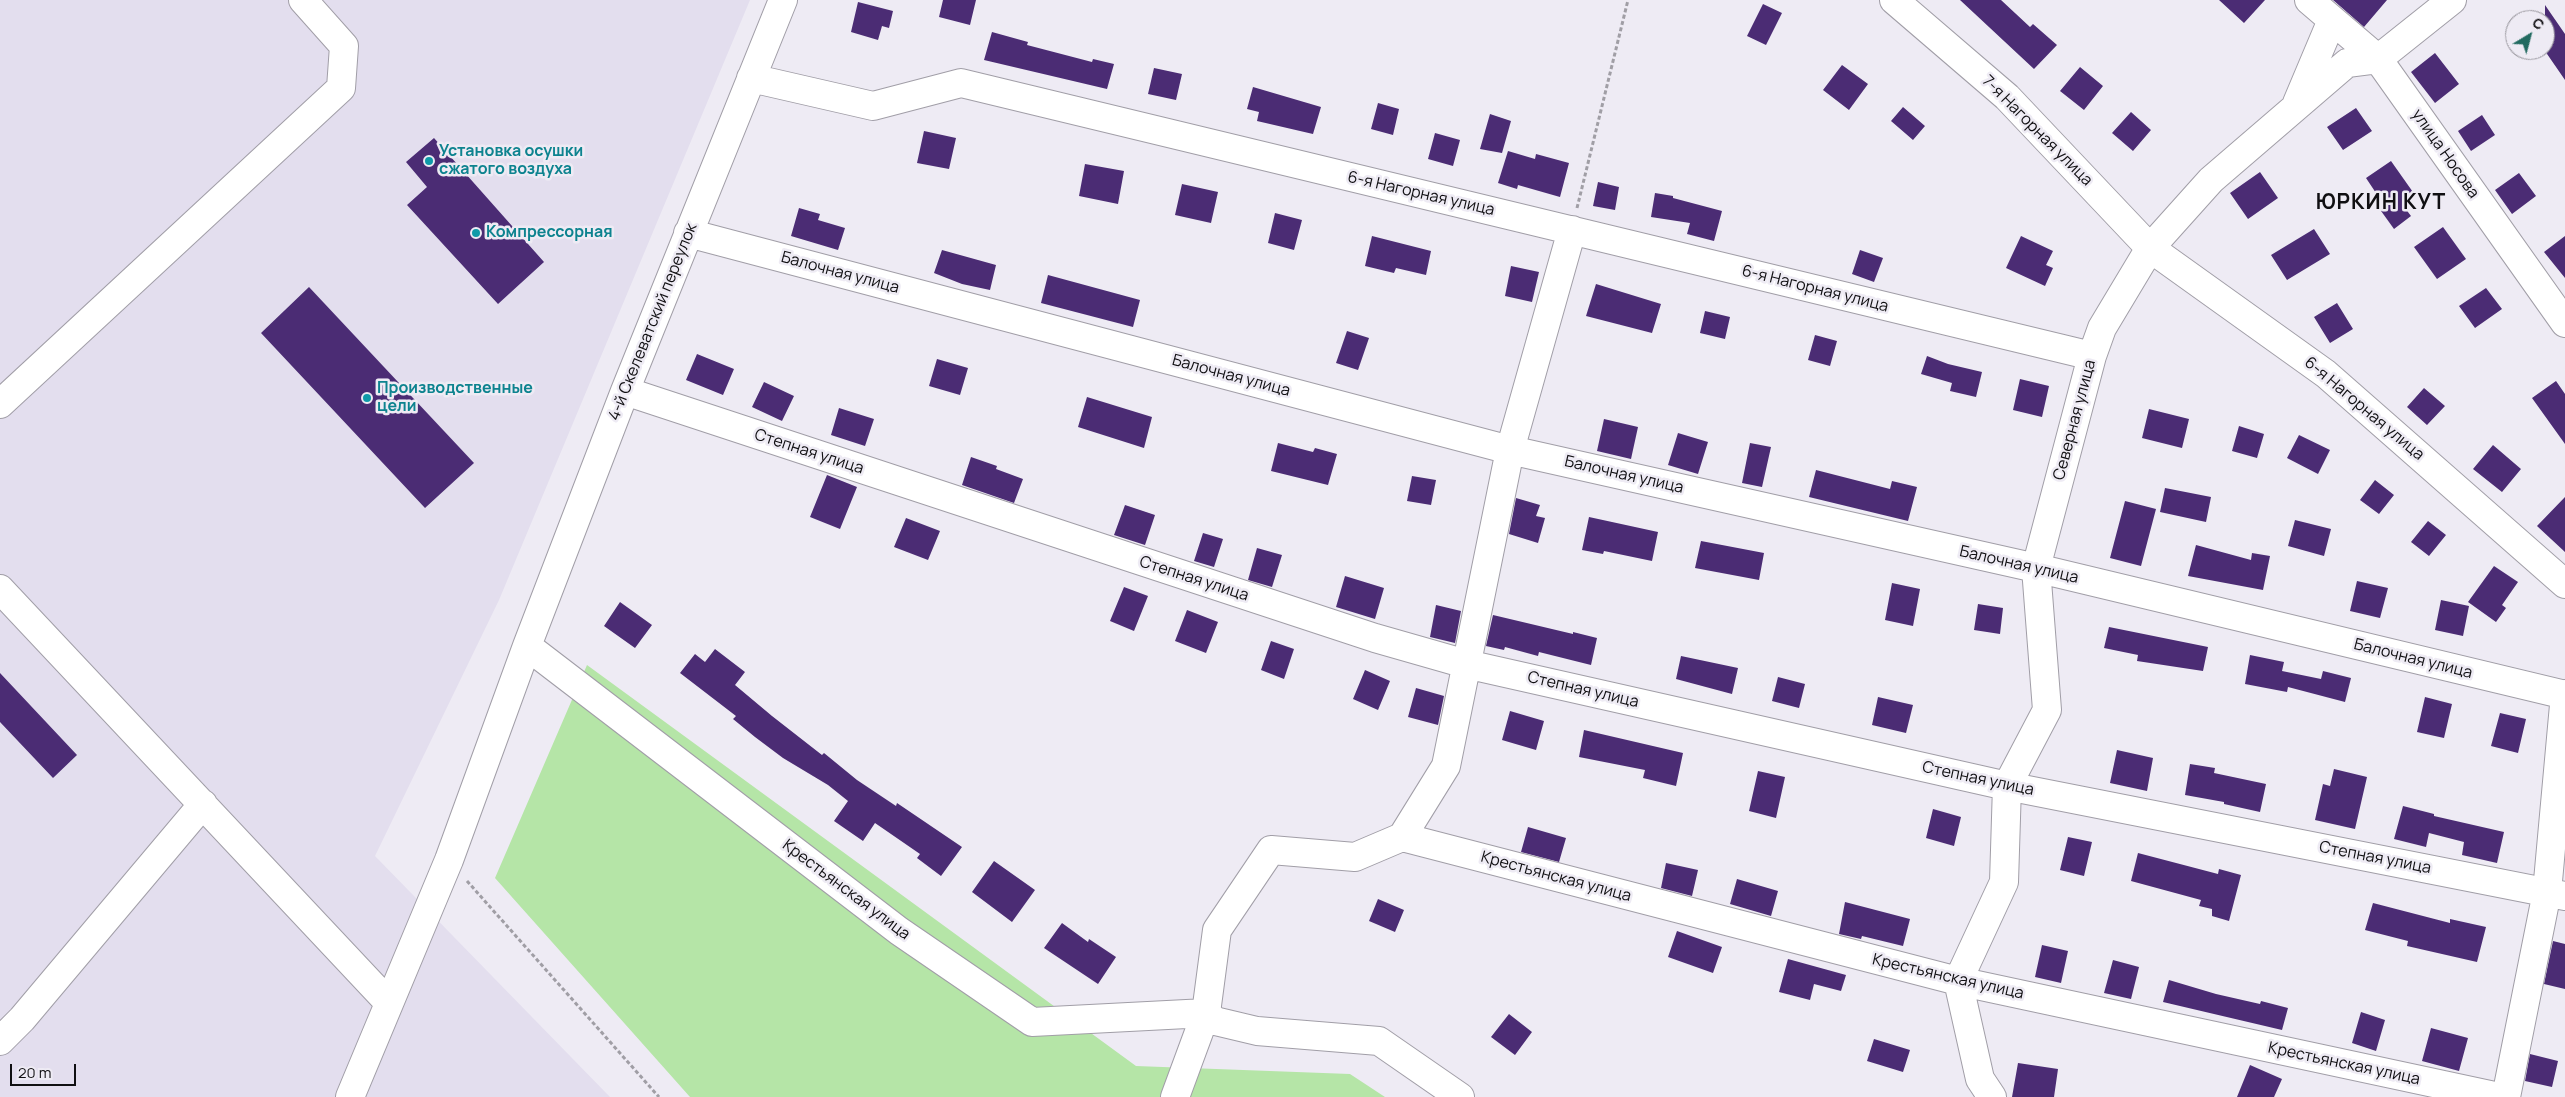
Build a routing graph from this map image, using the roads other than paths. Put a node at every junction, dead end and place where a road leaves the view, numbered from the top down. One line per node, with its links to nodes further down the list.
1 (303, 0): 16 (street)
2 (783, 0): 8 (street, 4-й Скелеватский переулок)
3 (1894, 0): 12 (street, 7-я Нагорная улица)
4 (2308, 0): 6 (street, улица Носова)
5 (2452, 0): 7 (street)
6 (2332, 20): 7 (street, улица Носова); 9 (street)
7 (2378, 59): 9 (street, Северная улица); 13 (street, улица Носова)
8 (751, 78): 10 (street, 6-я Нагорная улица); 11 (street, 4-й Скелеватский переулок)
9 (2296, 106): 12 (street, Северная улица)
10 (1572, 230): 14 (street, 6-я Нагорная улица); 17 (street)
11 (688, 233): 15 (street, 4-й Скелеватский переулок); 17 (street, Балочная улица)
12 (2150, 248): 14 (street, Северная улица); 19 (street, 6-я Нагорная улица)
13 (2565, 323)
14 (2092, 356): 18 (street, Северная улица)
15 (625, 391): 21 (street, 4-й Скелеватский переулок); 22 (street, Степная улица)
16 (0, 404)
17 (1510, 450): 18 (street, Балочная улица); 22 (street)
18 (2036, 568): 23 (street, Балочная улица); 24 (street, Северная улица)
19 (2565, 584)
20 (0, 589): 25 (street)
21 (527, 646): 29 (street, 4-й Скелеватский переулок); 30 (street, Крестьянская улица)
22 (1466, 664): 24 (street, Степная улица); 26 (street)
23 (2565, 695): 27 (street)
24 (2007, 786): 27 (street, Степная улица); 28 (street, Северная улица)
25 (203, 804): 29 (street); 31 (street)
26 (1402, 837): 28 (street, Крестьянская улица); 30 (street)
27 (2556, 894): 37 (street)
28 (1958, 981): 35 (street); 36 (street, Крестьянская улица)
29 (389, 1003): 32 (street, 4-й Скелеватский переулок)
30 (1206, 1013): 33 (street); 34 (street)
31 (0, 1041)
32 (350, 1097)
33 (1175, 1097)
34 (1460, 1097)
35 (1992, 1097)
36 (2499, 1097)
37 (2506, 1097)

